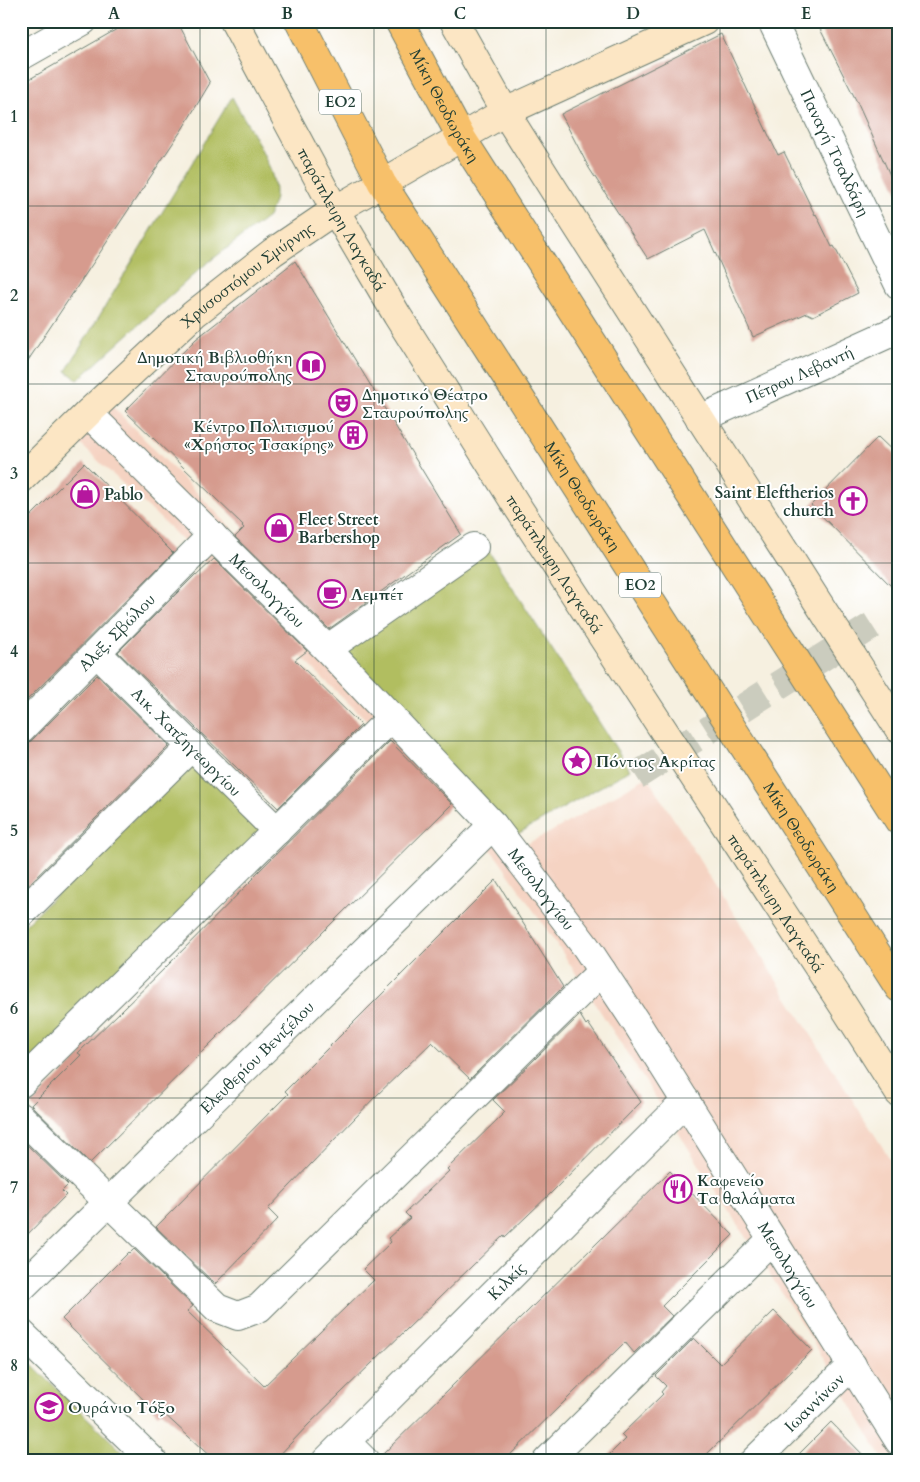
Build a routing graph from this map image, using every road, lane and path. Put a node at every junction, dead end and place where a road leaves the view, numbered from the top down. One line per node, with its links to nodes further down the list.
1 (83, 21): 8 (street)
2 (234, 21): 12 (street, παράπλευρη Λαγκαδά)
3 (299, 21): 11 (highway, Μίκη Θεοδωράκη / ΕΟ2)
4 (399, 21): 10 (highway, Μίκη Θεοδωράκη)
5 (454, 21): 9 (street)
6 (704, 21): 9 (street, Χρυσοστόμου Σμύρνης)
7 (772, 21): 13 (street, Παναγή Τσαλδάρη)
8 (21, 56)
9 (505, 112): 10 (street, Χρυσοστόμου Σμύρνης); 16 (street)
10 (461, 138): 11 (street, Χρυσοστόμου Σμύρνης); 26 (highway, Μίκη Θεοδωράκη)
11 (382, 183): 12 (street, Χρυσοστόμου Σμύρνης); 31 (highway, Μίκη Θεοδωράκη / ΕΟ2)
12 (335, 210): 15 (street, Χρυσοστόμου Σμύρνης); 33 (street, παράπλευρη Λαγκαδά)
13 (899, 285)
14 (899, 329): 16 (street, Πέτρου Λεβαντή)
15 (88, 413): 17 (street, Χρυσοστόμου Σμύρνης); 18 (street, Μεσολογγίου)
16 (700, 419): 24 (street)
17 (21, 479)
18 (212, 535): 20 (street, Μεσολογγίου); 21 (street, Αλεξ. Σβώλου)
19 (474, 547): 20 (street)
20 (327, 649): 22 (street, Μεσολογγίου)
21 (97, 653): 23 (street, Αλεξ. Σβώλου); 25 (street, Αικ. Χατζηγεωργίου)
22 (392, 717): 27 (street, Μεσολογγίου); 28 (street)
23 (21, 729)
24 (899, 729)
25 (192, 746): 28 (street, Αικ. Χατζηγεωργίου); 29 (street)
26 (899, 821)
27 (493, 825): 30 (street, Μεσολογγίου); 36 (street, Ελευθερίου Βενιζέλου)
28 (277, 830): 32 (street)
29 (21, 914)
30 (602, 971): 34 (street, Μεσολογγίου); 36 (street)
31 (899, 988)
32 (21, 1083)
33 (899, 1093)
34 (686, 1101): 37 (street, Μεσολογγίου); 41 (street, Κιλκίς)
35 (21, 1117): 36 (street)
36 (108, 1202): 38 (street, Ελευθερίου Βενιζέλου)
37 (772, 1239): 40 (street, Μεσολογγίου); 46 (street)
38 (21, 1288)
39 (21, 1333): 43 (street)
40 (852, 1365): 42 (street, Μεσολογγίου); 47 (street, Ιωαννίνων)
41 (345, 1441): 44 (street, Κιλκίς); 45 (street)
42 (899, 1441)
43 (154, 1461)
44 (326, 1461)
45 (365, 1461)
46 (547, 1461)
47 (754, 1461)

